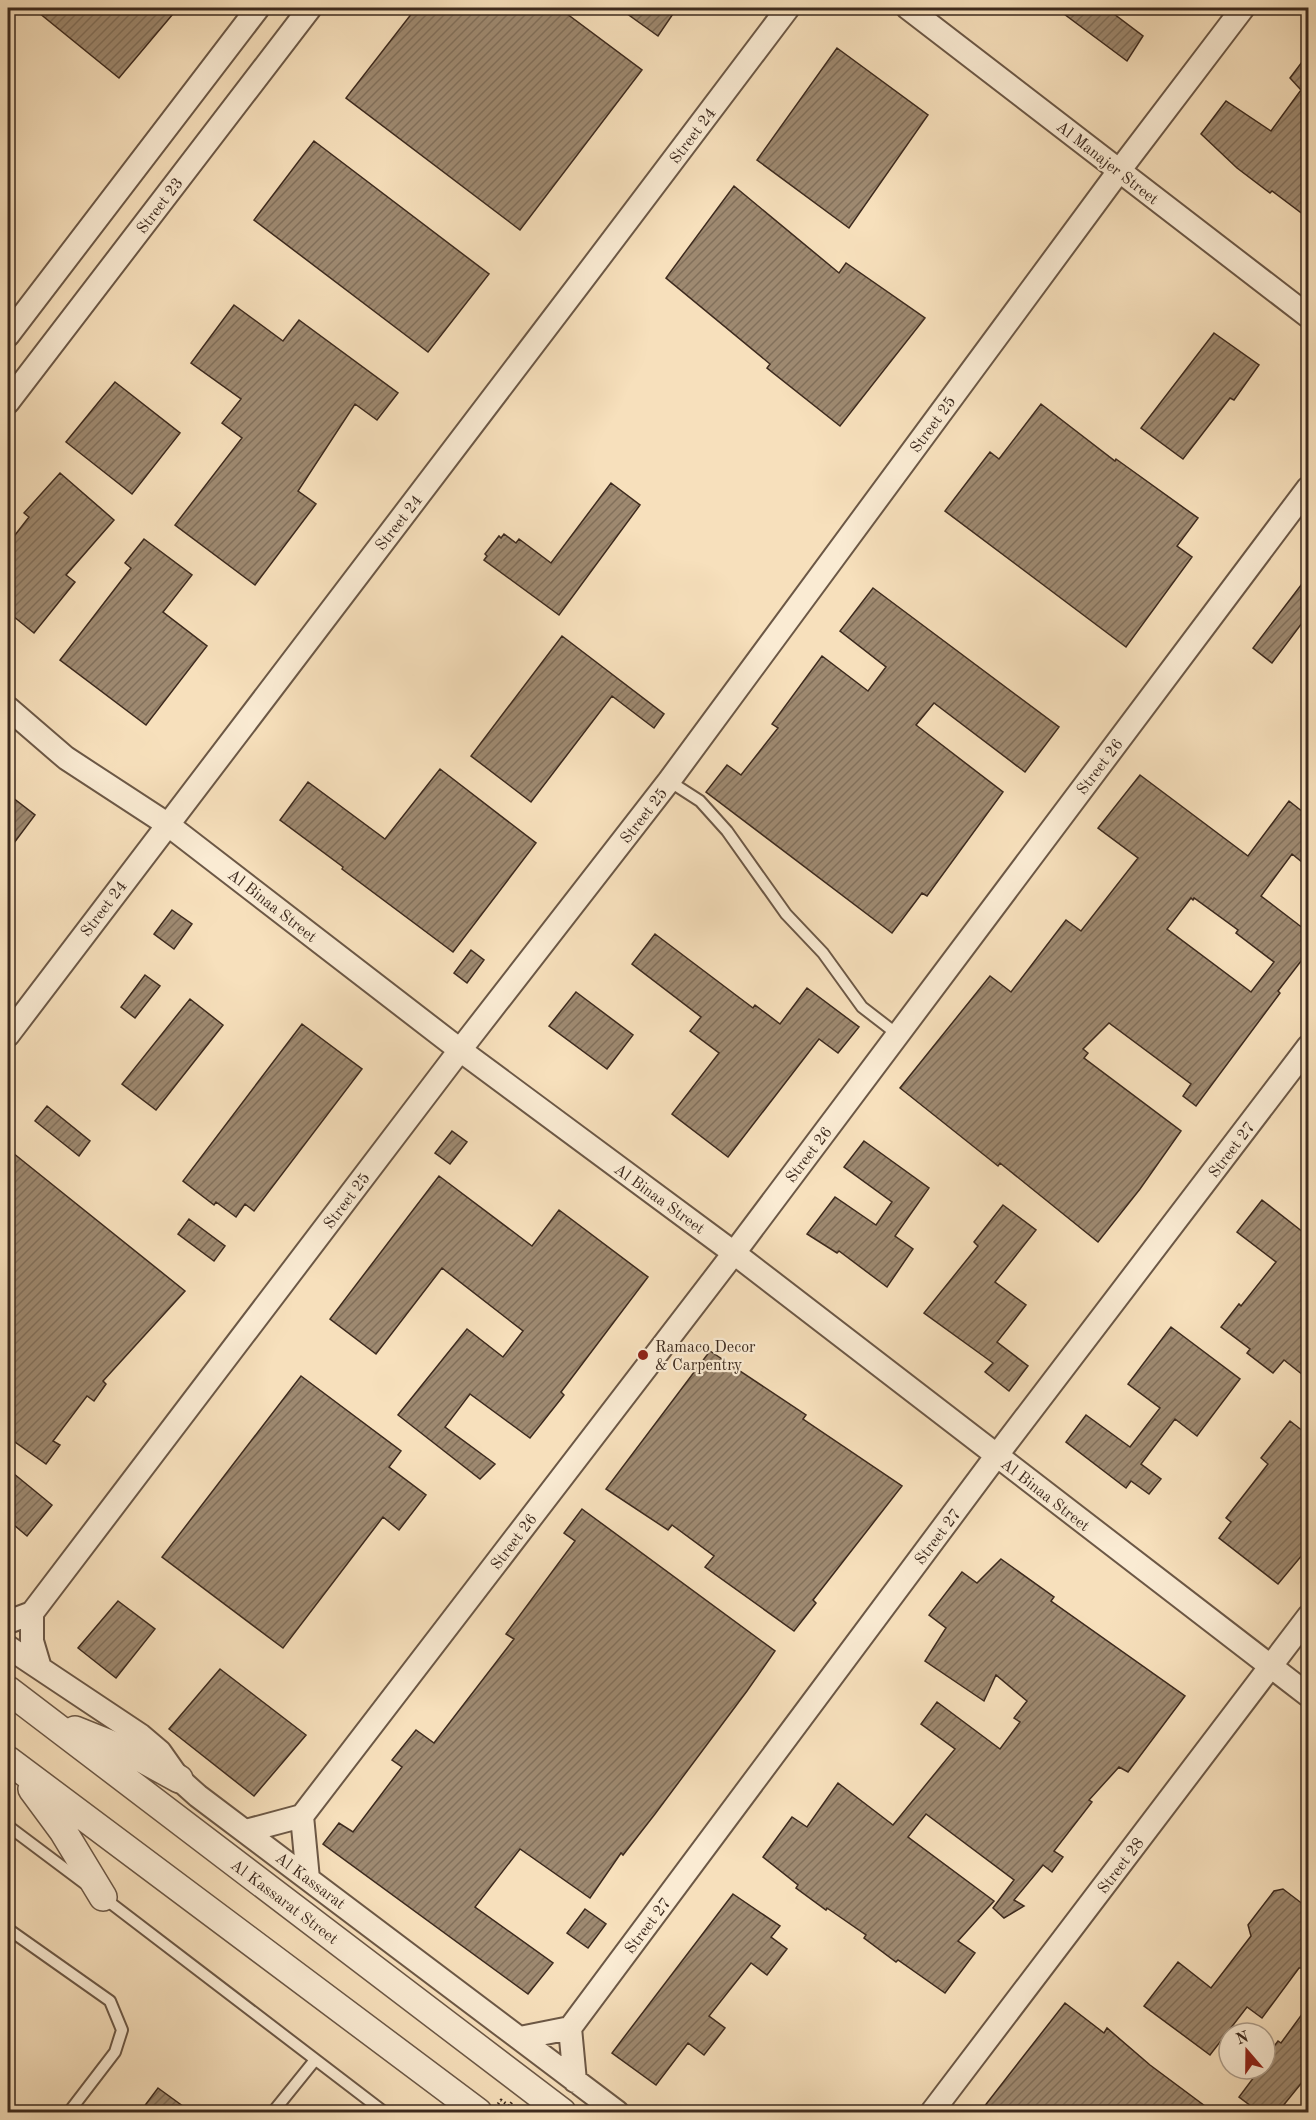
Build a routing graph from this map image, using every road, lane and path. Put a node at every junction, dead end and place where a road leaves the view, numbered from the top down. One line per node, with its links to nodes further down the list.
1 (258, 8): 8 (street)
2 (310, 8): 9 (street, Street 23)
3 (788, 8): 13 (street, Street 24)
4 (908, 8): 6 (street, Al Manajer Street)
5 (1243, 8): 6 (street, Street 25)
6 (1119, 171): 7 (street, Al Manajer Street); 12 (street, Street 25)
7 (1308, 316)
8 (8, 335)
9 (8, 402)
10 (1308, 488): 14 (street, Street 26)
11 (8, 708): 13 (street, Al Binaa Street)
12 (669, 781): 14 (lane); 17 (street, Street 25)
13 (167, 824): 15 (street, Street 24); 17 (street, Al Binaa Street)
14 (897, 1034): 18 (street, Street 26)
15 (8, 1035)
16 (1308, 1047): 19 (street, Street 27)
17 (460, 1050): 18 (street, Al Binaa Street); 20 (street, Street 25)
18 (734, 1253): 19 (street, Al Binaa Street); 31 (street, Street 26)
19 (997, 1455): 24 (street, Al Binaa Street); 37 (street, Street 27)
20 (32, 1613): 22 (street); 25 (street)
21 (1308, 1617): 24 (street, Street 28)
22 (8, 1622)
23 (8, 1647): 25 (street, Al Kassarat)
24 (1271, 1667): 27 (street, Al Binaa Street); 48 (street, Street 28)
25 (40, 1668): 30 (street, Al Kassarat)
26 (8, 1690): 28 (street, Al Kassarat Street)
27 (1308, 1695)
28 (47, 1720): 30 (street); 46 (street, Al Kassarat Street)
29 (8, 1760): 35 (street); 45 (street)
30 (180, 1779): 33 (street, Al Kassarat)
31 (302, 1816): 33 (street); 34 (street)
32 (8, 1826): 35 (lane)
33 (246, 1831): 34 (street, Al Kassarat)
34 (308, 1879): 38 (street, Al Kassarat)
35 (103, 1897): 39 (lane)
36 (8, 1929): 42 (lane)
37 (570, 2028): 38 (street); 40 (street)
38 (520, 2038): 40 (street, Al Kassarat)
39 (315, 2060): 41 (lane); 44 (lane)
40 (575, 2081): 47 (street, Al Kassarat)
41 (276, 2109): 43 (lane)
42 (69, 2112)
43 (289, 2112)
44 (384, 2112)
45 (478, 2112)
46 (562, 2112)
47 (617, 2112)
48 (932, 2112)

